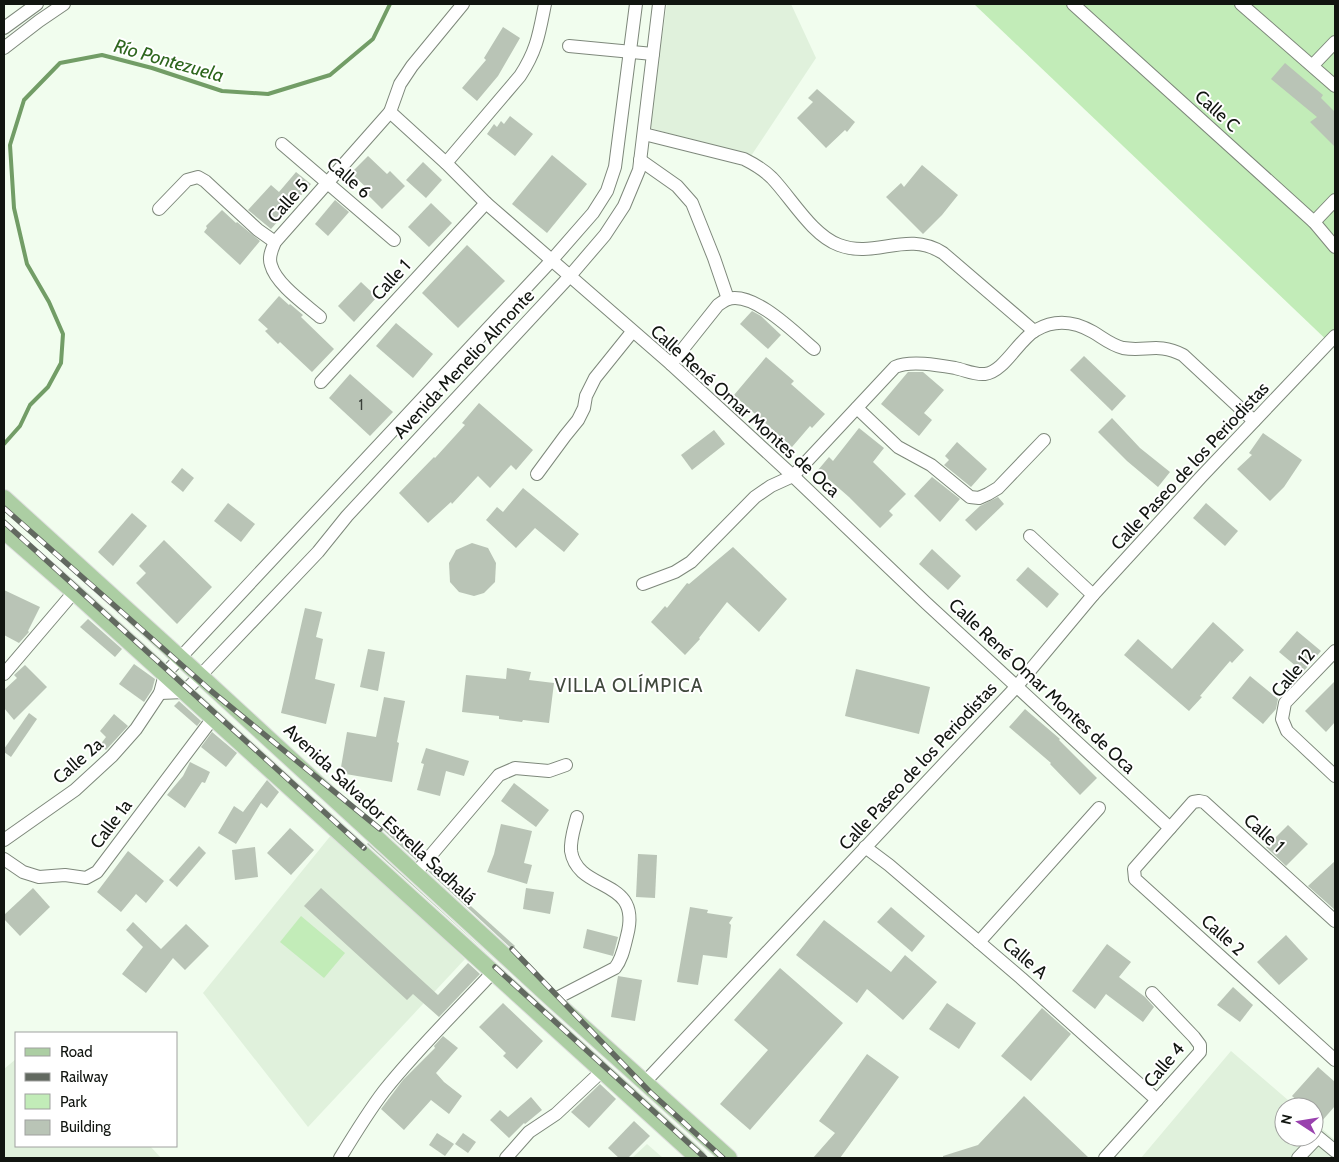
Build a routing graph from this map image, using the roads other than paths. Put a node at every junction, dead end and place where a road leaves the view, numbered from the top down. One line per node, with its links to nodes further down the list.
1 (38, 4): 9 (street)
2 (64, 4): 12 (street)
3 (462, 4): 17 (street)
4 (545, 4): 21 (street)
5 (636, 4): 13 (street, Avenida Menelio Almonte)
6 (659, 4): 14 (street, Avenida Menelio Almonte)
7 (1073, 4): 26 (street, Calle C)
8 (1241, 4): 15 (street)
9 (4, 28)
10 (1335, 42): 15 (street)
11 (569, 46): 13 (street)
12 (4, 48)
13 (630, 52): 14 (street); 30 (street, Avenida Menelio Almonte)
14 (653, 54): 18 (street, Avenida Menelio Almonte)
15 (1313, 65): 16 (street)
16 (1335, 86)
17 (390, 112): 21 (street, Calle René Omar Montes de Oca); 22 (street, Calle 5)
18 (644, 134): 20 (street, Avenida Menelio Almonte); 34 (street)
19 (282, 144): 22 (street, Calle 6)
20 (640, 160): 31 (street, Avenida Menelio Almonte); 32 (street)
21 (446, 163): 24 (street, Calle René Omar Montes de Oca)
22 (328, 182): 27 (street, Calle 6); 28 (street, Calle 5)
23 (1335, 200): 26 (street)
24 (486, 202): 30 (street, Calle René Omar Montes de Oca); 39 (street, Calle 1)
25 (159, 209): 28 (street)
26 (1314, 222): 29 (street, Calle C)
27 (394, 240)
28 (275, 242): 33 (street, Calle 5)
29 (1335, 247)
30 (551, 261): 31 (street, Calle René Omar Montes de Oca); 52 (street, Avenida Menelio Almonte)
31 (569, 277): 35 (street, Calle René Omar Montes de Oca); 55 (street, Avenida Menelio Almonte)
32 (728, 299): 37 (street); 38 (street)
33 (320, 317)
34 (1034, 331): 40 (street); 41 (street)
35 (632, 332): 38 (street, Calle René Omar Montes de Oca); 43 (street)
36 (1335, 336): 41 (street, Calle Paseo de los Periodistas)
37 (814, 348)
38 (671, 364): 44 (street, Calle René Omar Montes de Oca)
39 (321, 382)
40 (856, 408): 42 (street); 44 (street)
41 (1254, 421): 50 (street, Calle Paseo de los Periodistas)
42 (1044, 440)
43 (537, 474)
44 (793, 476): 48 (street); 56 (street, Calle René Omar Montes de Oca)
45 (4, 498): 52 (main road, Avenida Salvador Estrella Sadhalá)
46 (6, 533): 49 (main road)
47 (1030, 536): 50 (street)
48 (643, 584)
49 (74, 592): 53 (street); 54 (main road)
50 (1093, 595): 56 (street, Calle Paseo de los Periodistas)
51 (1335, 650): 61 (street, Calle 12)
52 (181, 658): 54 (street, Avenida Menelio Almonte); 55 (main road, Avenida Salvador Estrella Sadhalá)
53 (4, 674)
54 (165, 674): 57 (main road); 58 (street, Calle 2a)
55 (200, 676): 57 (street, Avenida Menelio Almonte); 68 (main road, Avenida Salvador Estrella Sadhalá)
56 (1017, 686): 64 (street, Calle René Omar Montes de Oca); 66 (street, Calle Paseo de los Periodistas)
57 (184, 692): 58 (street); 59 (main road)
58 (160, 693): 65 (street, Calle 2a)
59 (213, 718): 67 (street, Calle 1a); 71 (main road)
60 (566, 765): 68 (street)
61 (1335, 776)
62 (1099, 808): 70 (street)
63 (577, 818): 73 (street)
64 (1170, 828): 69 (street, Calle 1); 74 (street, Calle 2)
65 (4, 840)
66 (865, 847): 70 (street, Calle A); 76 (street, Calle Paseo de los Periodistas)
67 (4, 860)
68 (415, 874): 73 (main road, Avenida Salvador Estrella Sadhalá)
69 (1335, 921)
70 (979, 942): 77 (street, Calle A)
71 (493, 972): 75 (main road); 79 (street)
72 (1152, 993): 77 (street, Calle 4)
73 (553, 1000): 76 (main road, Avenida Salvador Estrella Sadhalá)
74 (1335, 1060)
75 (602, 1071): 80 (street); 81 (main road)
76 (644, 1083): 82 (main road, Avenida Salvador Estrella Sadhalá)
77 (1157, 1100): 83 (street, Calle 4)
78 (1335, 1151): 84 (street)
79 (340, 1158)
80 (506, 1158)
81 (698, 1158)
82 (729, 1158)
83 (1105, 1158)
84 (1298, 1158)

